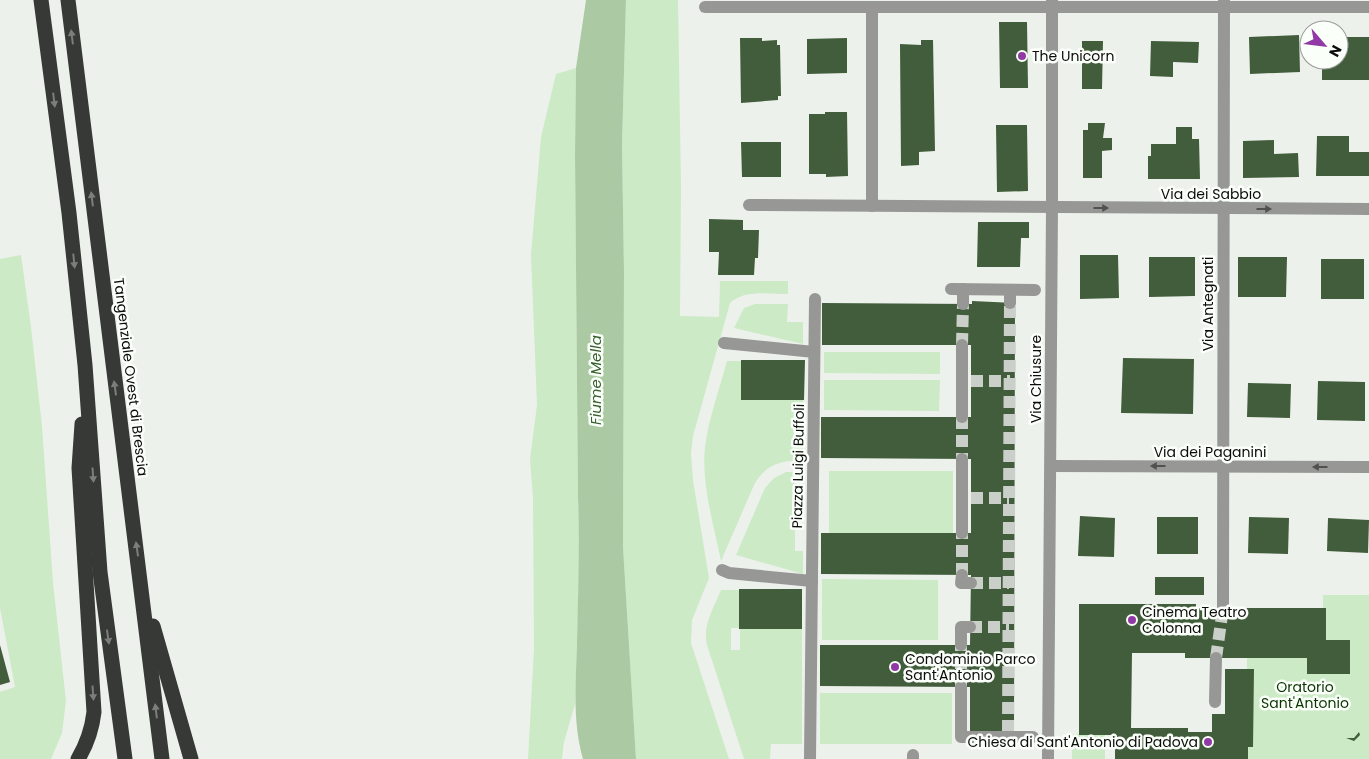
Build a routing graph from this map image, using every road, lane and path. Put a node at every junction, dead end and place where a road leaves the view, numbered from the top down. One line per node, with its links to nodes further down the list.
1 (41, 0): 21 (highway, one-way to 21)
2 (68, 0): 30 (highway, Tangenziale Ovest di Brescia, one-way to 2)
3 (1052, 3): 4 (street); 5 (street); 10 (street, Via Chiusure)
4 (1224, 4): 7 (street); 11 (street, Via Antegnati)
5 (872, 6): 6 (street); 9 (street)
6 (705, 7)
7 (1369, 7)
8 (749, 205): 9 (street, Via dei Sabbio)
9 (872, 206): 10 (street, Via dei Sabbio)
10 (1052, 207): 11 (street, Via dei Sabbio, one-way to 11); 24 (street, Via Chiusure)
11 (1224, 209): 12 (street, Via dei Sabbio, one-way to 12); 25 (street, Via Antegnati)
12 (1369, 209)
13 (1010, 290): 14 (street); 16 (street); 17 (street)
14 (1035, 290)
15 (815, 299): 20 (street, Piazza Luigi Buffoli)
16 (1010, 303)
17 (963, 304)
18 (724, 343): 20 (street)
19 (962, 345): 22 (street)
20 (814, 352): 29 (street, Piazza Luigi Buffoli)
21 (86, 365): 38 (highway, one-way to 38); 39 (highway, one-way to 39)
22 (962, 417)
23 (962, 458): 27 (street)
24 (1051, 466): 25 (street, Via dei Paganini, one-way to 24); 43 (street, Via Chiusure)
25 (1223, 467): 26 (street, Via dei Paganini, one-way to 25); 31 (street, Via Antegnati)
26 (1369, 467)
27 (962, 533)
28 (722, 570): 29 (street)
29 (812, 581): 42 (street, Piazza Luigi Buffoli)
30 (142, 588): 40 (highway, Tangenziale Ovest di Brescia, one-way to 30); 41 (highway)
31 (1222, 608)
32 (970, 627): 33 (street)
33 (961, 645)
34 (1216, 658): 36 (street)
35 (961, 687): 37 (street)
36 (1215, 702)
37 (1034, 737)
38 (78, 759)
39 (124, 759)
40 (162, 759)
41 (191, 759)
42 (810, 759)
43 (1048, 759)

